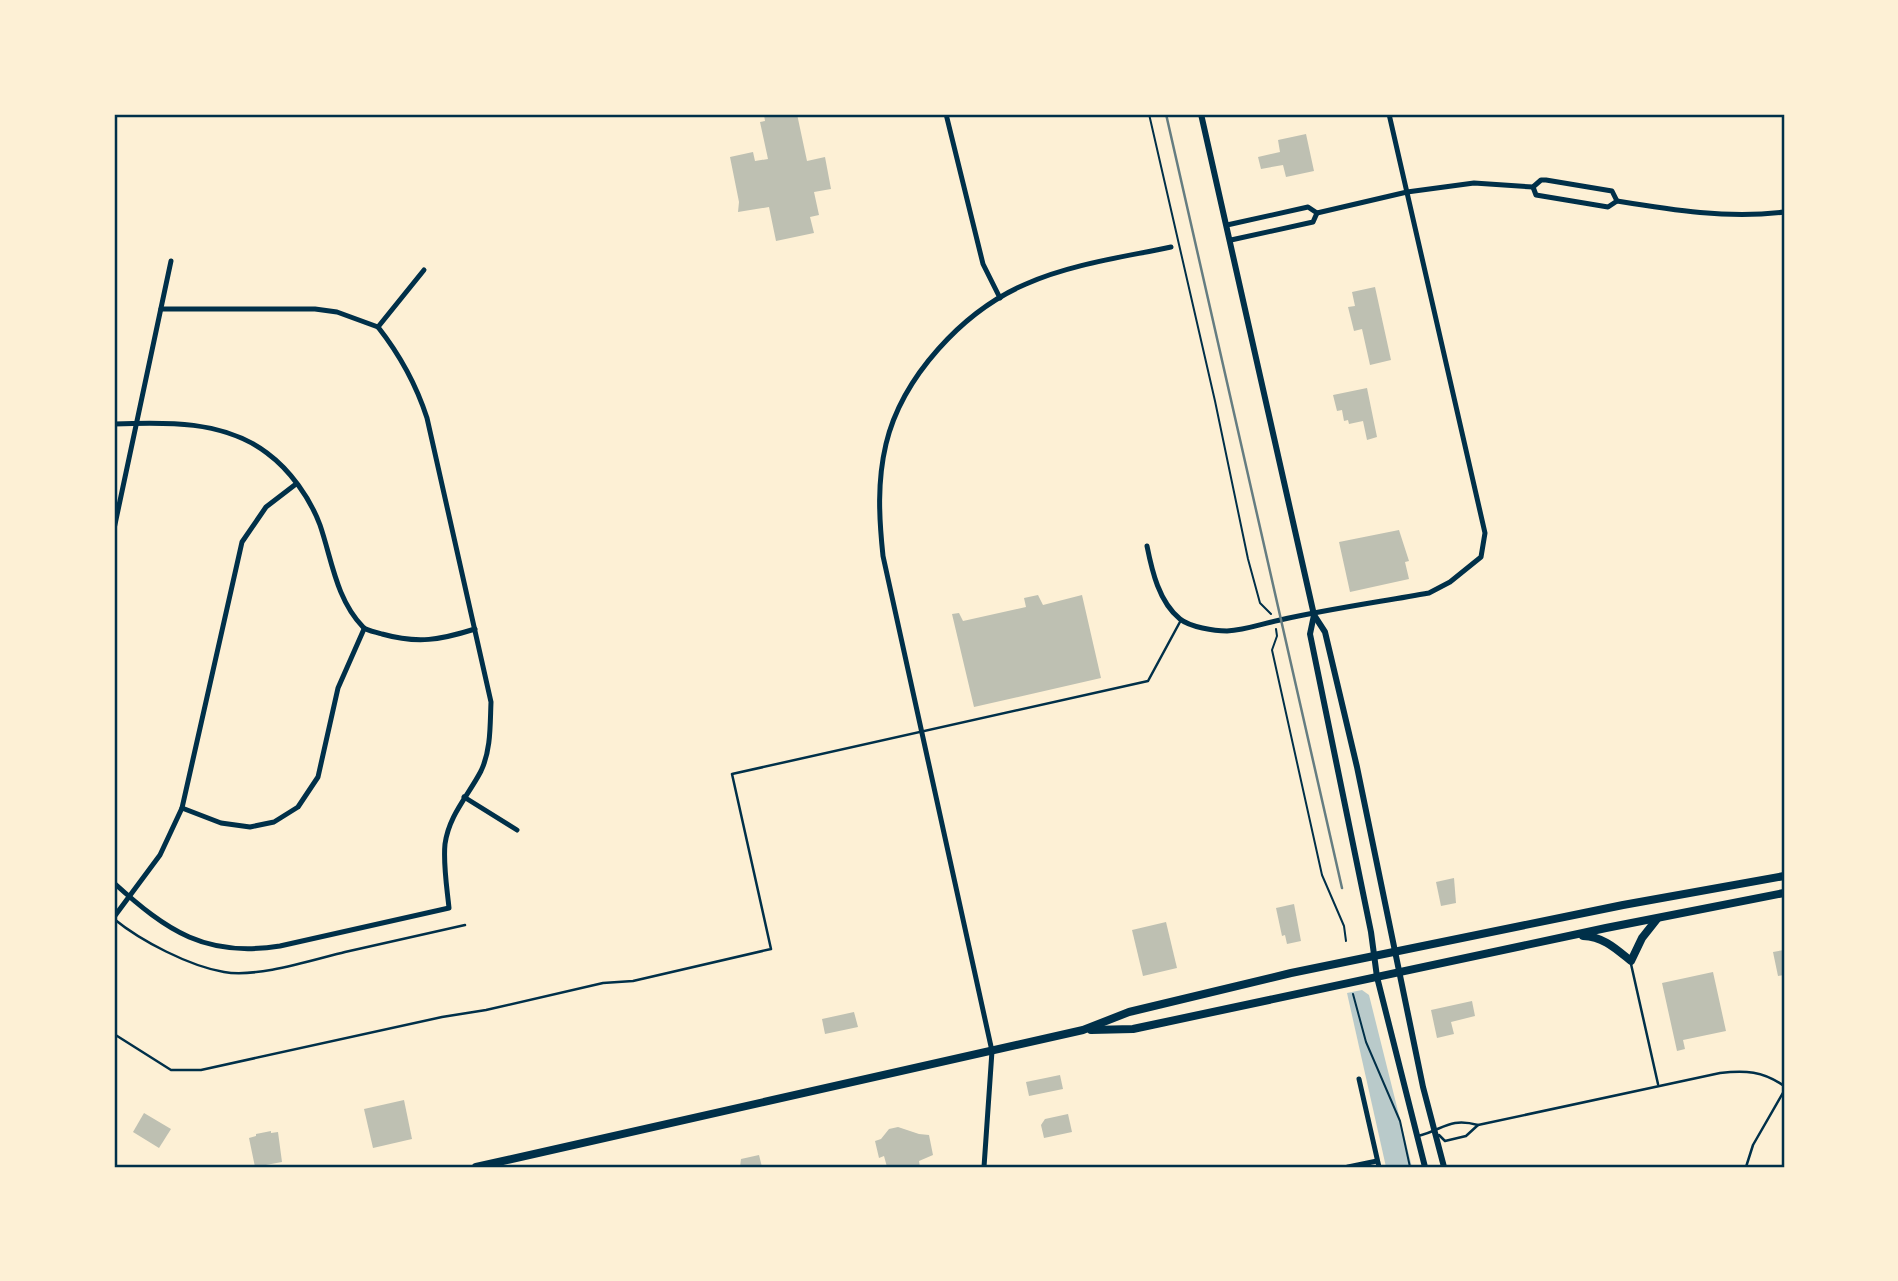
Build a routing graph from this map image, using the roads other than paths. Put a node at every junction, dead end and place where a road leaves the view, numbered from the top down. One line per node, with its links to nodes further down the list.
1 (946, 114): 14 (street)
2 (1201, 114): 9 (street)
3 (1389, 114): 5 (street)
4 (1534, 187): 5 (street); 6 (street); 6 (street)
5 (1407, 192): 8 (street); 22 (street)
6 (1617, 201): 7 (street)
7 (1784, 212)
8 (1317, 214): 9 (street); 10 (street)
9 (1227, 225): 10 (street)
10 (1231, 240): 22 (street)
11 (1171, 247): 14 (street)
12 (171, 261): 15 (street)
13 (424, 270): 16 (street)
14 (1000, 298): 26 (street)
15 (161, 309): 16 (street); 17 (street)
16 (378, 327): 25 (street)
17 (138, 423): 18 (street); 19 (street); 20 (street)
18 (114, 424)
19 (296, 484): 24 (street); 28 (street)
20 (114, 529)
21 (1147, 546): 23 (street)
22 (1314, 615): 23 (street); 38 (street); 39 (street)
23 (1181, 620): 26 (lane)
24 (364, 629): 25 (street); 28 (street)
25 (475, 629): 27 (street)
26 (922, 731): 44 (lane); 45 (street)
27 (464, 797): 29 (street); 33 (street)
28 (182, 808): 33 (street)
29 (517, 830)
30 (1784, 876): 38 (main road)
31 (114, 883): 33 (street)
32 (1784, 893): 35 (main road)
33 (130, 898): 34 (street)
34 (114, 918): 36 (lane)
35 (1657, 919): 37 (main road); 40 (main road)
36 (465, 925)
37 (1575, 935): 40 (main road); 41 (main road)
38 (1395, 952): 39 (main road); 41 (street)
39 (1373, 957): 42 (street); 43 (main road)
40 (1631, 961): 47 (lane)
41 (1399, 973): 42 (main road); 50 (street)
42 (1377, 977): 43 (main road); 51 (street)
43 (1083, 1031): 45 (main road)
44 (114, 1034)
45 (992, 1051): 53 (main road); 54 (street)
46 (1359, 1079): 52 (street)
47 (1658, 1086): 48 (lane); 49 (lane)
48 (1784, 1089): 58 (lane)
49 (1478, 1125): 50 (lane); 50 (lane)
50 (1435, 1132): 51 (lane); 57 (street)
51 (1418, 1136): 56 (street)
52 (1378, 1164): 55 (street)
53 (475, 1167)
54 (984, 1167)
55 (1348, 1167)
56 (1425, 1167)
57 (1444, 1167)
58 (1746, 1167)

